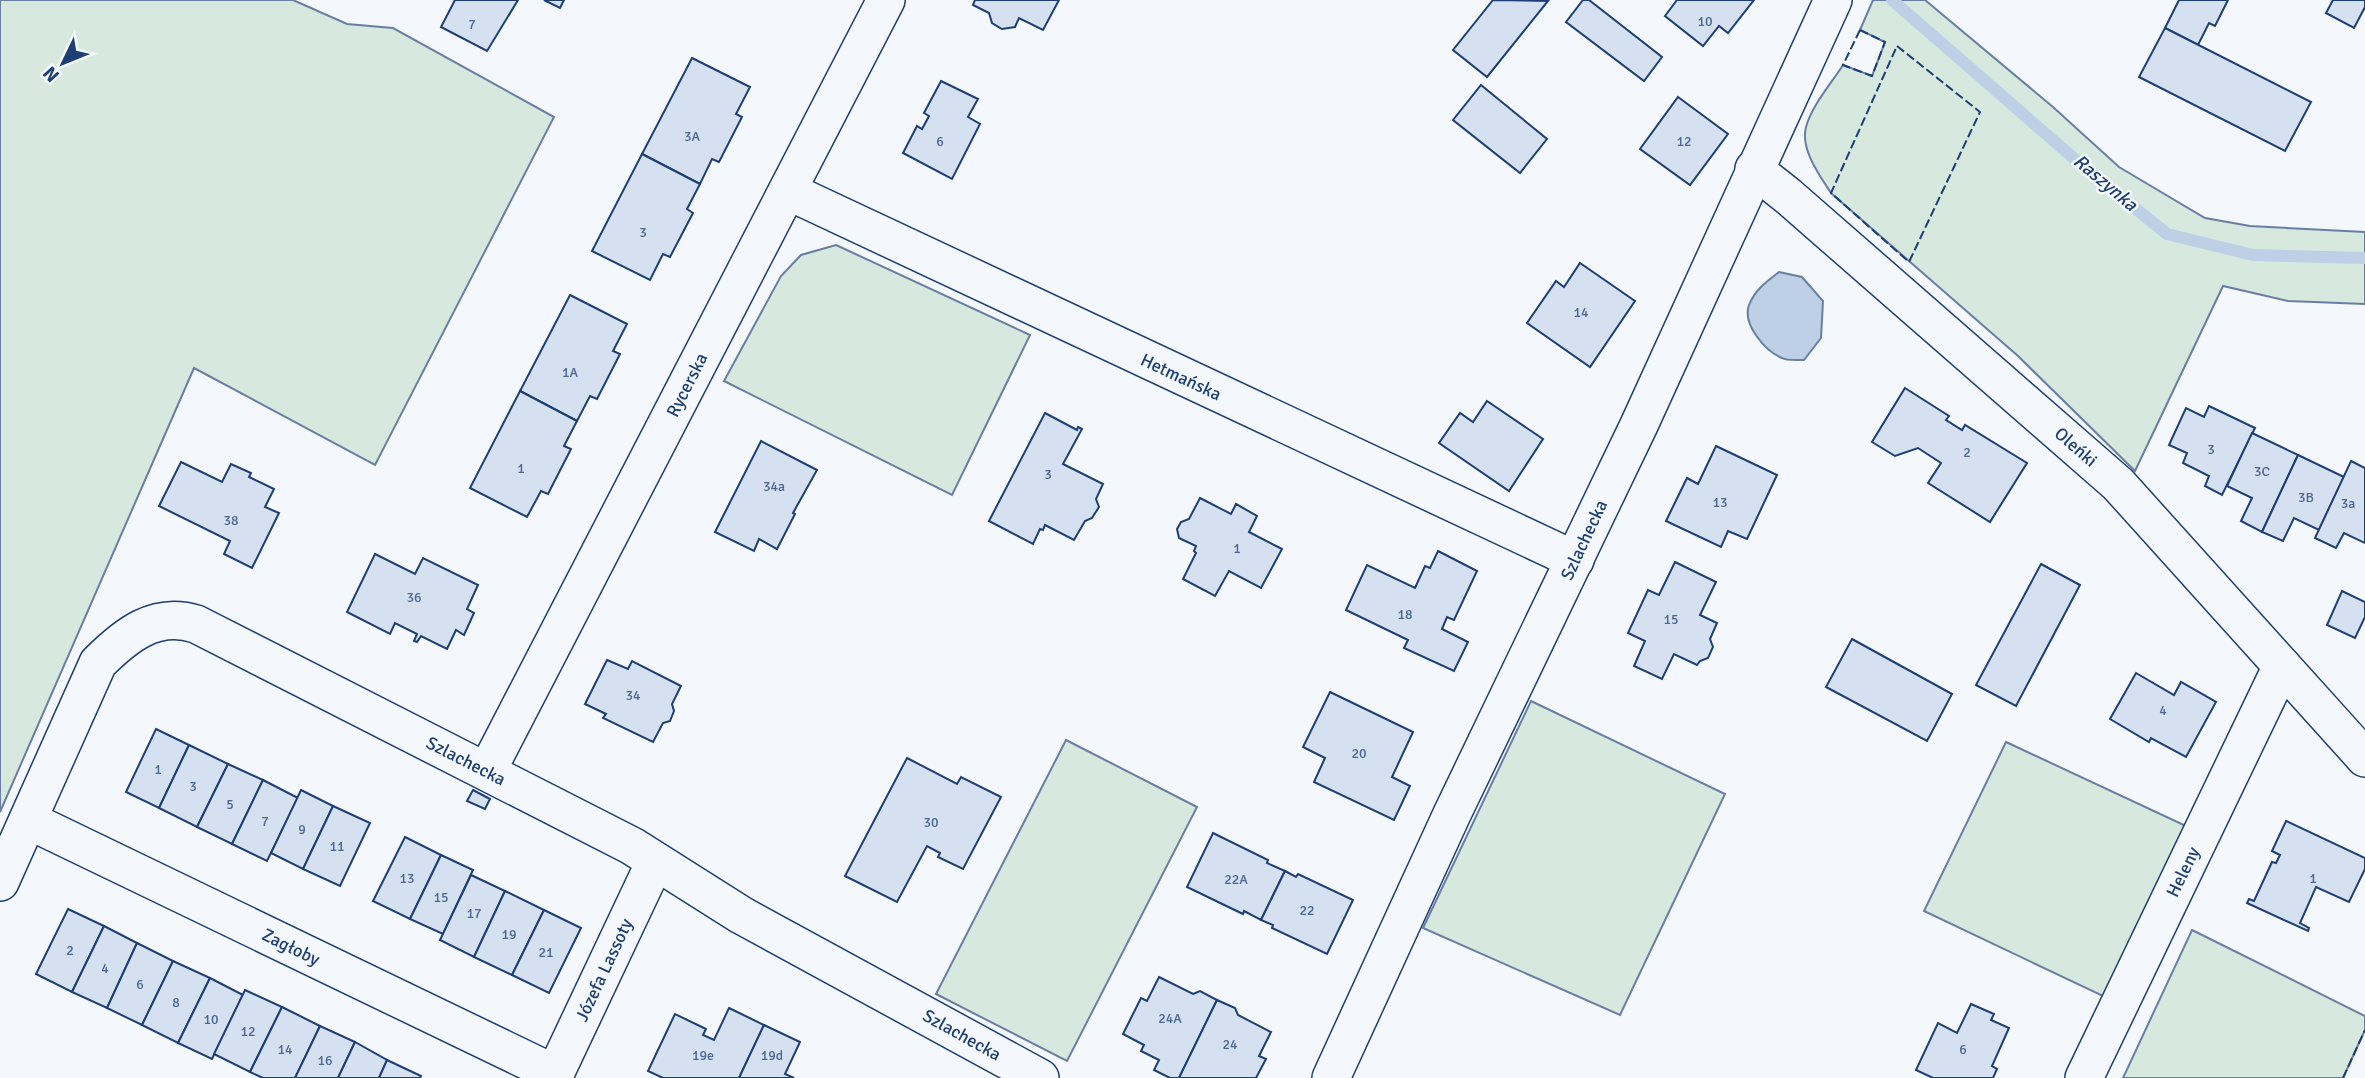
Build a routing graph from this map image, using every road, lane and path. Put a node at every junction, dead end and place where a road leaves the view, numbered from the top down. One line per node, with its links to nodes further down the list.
1 (886, 0): 4 (street, Rycerska)
2 (1833, 0): 3 (street, Szlachecka)
3 (1754, 169): 5 (street, Szlachecka); 6 (street, Oleńki)
4 (788, 191): 5 (street, Hetmańska); 8 (street, Rycerska)
5 (1575, 560): 14 (street, Szlachecka)
6 (2282, 666): 7 (street, Oleńki); 15 (street, Heleny)
7 (2365, 758)
8 (486, 771): 9 (street, Szlachecka); 10 (street, Szlachecka)
9 (28, 820): 11 (street, Szlachecka); 12 (street, Zagłoby)
10 (655, 862): 12 (street, Józefa Lassoty); 13 (street, Szlachecka)
11 (0, 882)
12 (554, 1076)
13 (1040, 1078)
14 (1331, 1078)
15 (2084, 1078)

